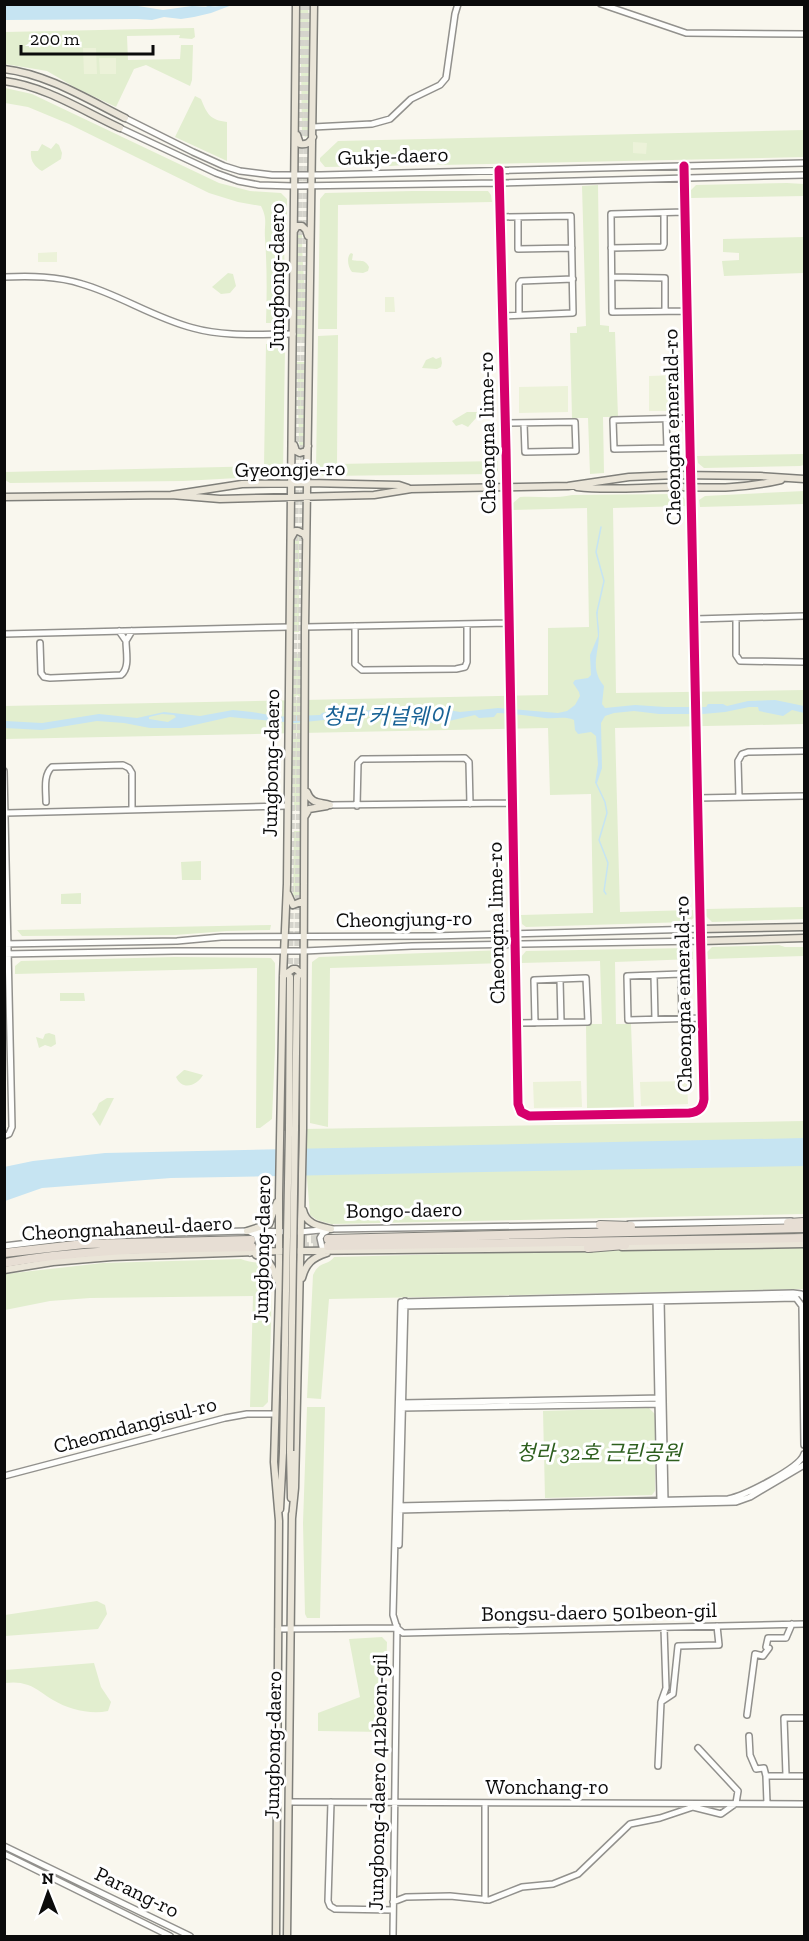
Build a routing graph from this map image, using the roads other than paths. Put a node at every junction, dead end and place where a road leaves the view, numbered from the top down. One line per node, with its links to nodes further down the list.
1 (296, 4): 9 (main road, Jungbong-daero)
2 (314, 4): 10 (main road, Jungbong-daero)
3 (458, 4): 10 (street)
4 (601, 4): 5 (street)
5 (804, 34)
6 (4, 69): 8 (main road, Gukje-daero)
7 (4, 81): 11 (main road, Gukje-daero)
8 (125, 118): 16 (street, Gukje-daero)
9 (295, 119): 12 (main road); 16 (main road, Jungbong-daero)
10 (313, 126): 12 (main road, Jungbong-daero)
11 (120, 128): 21 (street, Gukje-daero)
12 (313, 137): 17 (main road, Jungbong-daero)
13 (804, 163): 14 (street, Gukje-daero)
14 (684, 166): 15 (street, Gukje-daero); 19 (street, Cheongna emerald-ro)
15 (499, 170): 17 (street, Gukje-daero); 20 (street, Cheongna lime-ro)
16 (295, 175): 17 (street, Gukje-daero); 21 (main road, Jungbong-daero)
17 (312, 175): 22 (main road, Jungbong-daero)
18 (804, 175): 19 (street, Gukje-daero)
19 (684, 178): 20 (street, Gukje-daero); 23 (street, Cheongna emerald-ro)
20 (499, 183): 22 (street, Gukje-daero); 25 (street, Cheongna lime-ro)
21 (294, 186): 22 (street, Gukje-daero); 27 (main road, Jungbong-daero)
22 (312, 186): 28 (main road, Jungbong-daero)
23 (685, 212): 24 (street); 35 (street, Cheongna emerald-ro)
24 (664, 213): 30 (street); 30 (street)
25 (500, 217): 26 (street); 37 (street, Cheongna lime-ro)
26 (518, 217): 29 (street); 29 (street)
27 (294, 231): 28 (main road); 38 (main road, Jungbong-daero)
28 (310, 246): 44 (main road, Jungbong-daero)
29 (572, 248): 33 (street)
30 (611, 248): 32 (street)
31 (4, 277): 38 (street)
32 (612, 277): 34 (street); 34 (street)
33 (573, 279): 36 (street); 36 (street)
34 (665, 311): 35 (street)
35 (687, 311): 39 (street, Cheongna emerald-ro)
36 (519, 315): 37 (street)
37 (503, 316): 41 (street, Cheongna lime-ro)
38 (293, 334): 43 (main road, Jungbong-daero)
39 (690, 418): 40 (street); 45 (street, Cheongna emerald-ro)
40 (666, 419): 40 (street)
41 (505, 423): 42 (street); 51 (street, Cheongna lime-ro)
42 (524, 423): 42 (street)
43 (292, 438): 44 (main road); 48 (main road, Jungbong-daero)
44 (309, 445): 49 (main road, Jungbong-daero)
45 (691, 476): 46 (main road, Gyeongje-ro); 50 (main road, Gyeongje-ro); 53 (street, Cheongna emerald-ro)
46 (788, 479): 47 (main road, Gyeongje-ro); 53 (main road, Gyeongje-ro)
47 (804, 479)
48 (291, 483): 49 (main road, Gyeongje-ro); 54 (main road, Gyeongje-ro); 56 (main road, Jungbong-daero)
49 (308, 483): 52 (main road, Gyeongje-ro); 57 (main road, Jungbong-daero)
50 (568, 486): 51 (main road, Gyeongje-ro); 53 (main road, Gyeongje-ro)
51 (506, 487): 52 (main road, Gyeongje-ro); 63 (street, Cheongna lime-ro)
52 (411, 489): 57 (main road, Gyeongje-ro)
53 (692, 489): 62 (street, Cheongna emerald-ro)
54 (171, 495): 55 (main road, Gyeongje-ro); 56 (main road, Gyeongje-ro)
55 (4, 497)
56 (291, 497): 57 (main road, Gyeongje-ro); 58 (main road, Jungbong-daero)
57 (308, 497): 59 (main road, Jungbong-daero)
58 (290, 539): 59 (main road); 66 (main road, Jungbong-daero)
59 (307, 539): 67 (main road, Jungbong-daero)
60 (804, 616): 61 (street)
61 (736, 618): 62 (street); 75 (street)
62 (695, 619): 81 (street, Cheongna emerald-ro)
63 (509, 623): 64 (street); 83 (street, Cheongna lime-ro)
64 (467, 624): 65 (street); 65 (street)
65 (354, 626): 67 (street)
66 (289, 627): 69 (street); 86 (main road, Jungbong-daero)
67 (305, 627): 78 (main road, Jungbong-daero)
68 (119, 631): 69 (street); 71 (street); 73 (street)
69 (132, 631): 73 (street)
70 (33, 633): 71 (street); 72 (street); 74 (street)
71 (47, 633): 74 (street)
72 (4, 634)
73 (126, 642): 74 (street)
74 (40, 643)
75 (804, 662)
76 (804, 751): 80 (street)
77 (4, 771): 90 (street)
78 (305, 789): 85 (main road); 92 (main road, Jungbong-daero)
79 (804, 796): 80 (street)
80 (739, 797): 81 (street)
81 (698, 798): 96 (street, Cheongna emerald-ro)
82 (46, 802): 88 (street); 89 (street); 91 (street)
83 (512, 803): 84 (street); 97 (street, Cheongna lime-ro)
84 (470, 804): 87 (street); 87 (street)
85 (330, 805): 87 (street); 92 (main road)
86 (287, 806): 88 (street); 93 (main road, Jungbong-daero)
87 (357, 806)
88 (132, 810): 89 (street)
89 (55, 812): 91 (street)
90 (6, 813): 91 (street); 102 (street)
91 (37, 813)
92 (305, 816): 94 (main road, Jungbong-daero)
93 (286, 884): 94 (main road); 98 (main road, Jungbong-daero)
94 (303, 901): 99 (main road, Jungbong-daero)
95 (804, 927): 96 (main road, Cheongjung-ro)
96 (700, 929): 97 (street, Cheongjung-ro); 101 (street, Cheongna emerald-ro)
97 (514, 934): 99 (street, Cheongjung-ro); 103 (street, Cheongna lime-ro)
98 (285, 936): 99 (street, Cheongjung-ro); 102 (street, Cheongjung-ro); 104 (main road, Jungbong-daero)
99 (304, 936): 105 (main road, Jungbong-daero)
100 (804, 938): 101 (main road, Cheongjung-ro)
101 (701, 940): 103 (street, Cheongjung-ro); 111 (street, Cheongna emerald-ro)
102 (7, 944): 106 (street)
103 (515, 944): 105 (street, Cheongjung-ro); 115 (street, Cheongna lime-ro)
104 (284, 951): 105 (street, Cheongjung-ro); 106 (street, Cheongjung-ro); 108 (main road, Jungbong-daero)
105 (304, 951): 108 (main road, Jungbong-daero)
106 (7, 954): 110 (street)
107 (654, 975): 112 (street); 113 (street); 113 (street)
108 (293, 976): 120 (main road, Jungbong-daero); 121 (main road, Jungbong-daero); 152 (main road, Jungbong-daero, bridge)
109 (560, 979): 114 (street); 114 (street); 116 (street)
110 (7, 990): 117 (street)
111 (702, 1018): 112 (street); 118 (street, Cheongna emerald-ro)
112 (682, 1019): 113 (street)
113 (655, 1020)
114 (561, 1022): 116 (street)
115 (516, 1023): 116 (street); 118 (street, Cheongna lime-ro)
116 (535, 1023)
117 (8, 1056): 119 (street)
118 (521, 1112)
119 (4, 1136)
120 (302, 1194): 125 (main road); 129 (main road, Jungbong-daero)
121 (279, 1196): 128 (main road); 130 (main road, Jungbong-daero)
122 (804, 1221): 123 (street, Bongo-daero); 126 (highway)
123 (600, 1225): 125 (street, Bongo-daero); 127 (highway)
124 (804, 1228): 126 (highway, Bongo-daero)
125 (331, 1229): 129 (street, Bongo-daero); 136 (street)
126 (720, 1229): 127 (highway, Bongo-daero)
127 (699, 1230): 136 (highway, Bongo-daero)
128 (247, 1231): 130 (street, Bongo-daero); 135 (street, Bongo-daero); 137 (street)
129 (300, 1232): 130 (street, Bongo-daero); 141 (main road, Jungbong-daero)
130 (279, 1233): 139 (main road, Jungbong-daero)
131 (720, 1238): 132 (highway, Bongo-daero); 133 (highway, Bongo-daero); 134 (highway)
132 (804, 1238)
133 (698, 1239): 136 (highway, Bongo-daero); 138 (highway)
134 (804, 1244): 138 (main road, Bongo-daero)
135 (4, 1246)
136 (329, 1246): 138 (main road, Bongo-daero); 141 (main road, Bongo-daero); 145 (main road)
137 (251, 1247): 139 (main road, Bongo-daero); 140 (highway, Cheongnahaneul-daero); 142 (highway, Cheongnahaneul-daero); 143 (main road, Bongo-daero); 144 (main road)
138 (588, 1248)
139 (279, 1251): 141 (main road, Bongo-daero); 144 (main road, Jungbong-daero)
140 (4, 1252)
141 (301, 1252): 145 (main road, Jungbong-daero)
142 (4, 1263)
143 (4, 1270)
144 (279, 1291): 150 (main road, Jungbong-daero)
145 (300, 1293): 158 (main road, Jungbong-daero)
146 (658, 1298): 147 (street); 148 (street); 149 (street, Jungbong-daero 412beon-gil); 151 (street)
147 (804, 1298)
148 (661, 1401): 149 (street); 156 (street)
149 (401, 1406): 157 (street, Jungbong-daero 412beon-gil)
150 (275, 1414): 155 (street, Cheomdangisul-ro); 159 (main road, Jungbong-daero)
151 (804, 1445)
152 (287, 1451): 158 (main road, Jungbong-daero); 159 (main road, Jungbong-daero)
153 (804, 1454): 156 (street)
154 (804, 1465): 156 (street)
155 (4, 1476)
156 (663, 1502): 157 (street)
157 (398, 1508): 163 (street, Jungbong-daero 412beon-gil)
158 (292, 1518): 166 (main road, Jungbong-daero)
159 (279, 1521): 165 (main road, Jungbong-daero)
160 (792, 1624): 161 (street, Bongsu-daero 501beon-gil); 162 (street, Bongsu-daero 501beon-gil); 168 (street)
161 (804, 1624)
162 (717, 1626): 164 (street, Bongsu-daero 501beon-gil); 167 (street)
163 (397, 1628): 164 (street, Bongsu-daero 501beon-gil); 166 (street, Bongsu-daero 501beon-gil); 178 (street, Jungbong-daero 412beon-gil)
164 (664, 1628): 167 (street)
165 (278, 1629): 166 (street, Bongsu-daero 501beon-gil); 190 (main road, Jungbong-daero)
166 (291, 1629): 176 (main road, Jungbong-daero)
167 (661, 1702): 172 (street)
168 (747, 1715)
169 (804, 1718): 173 (street)
170 (749, 1736): 174 (street)
171 (698, 1748): 180 (street)
172 (658, 1766)
173 (786, 1775): 174 (street); 175 (street)
174 (766, 1776): 181 (street)
175 (804, 1776)
176 (289, 1802): 177 (street, Wonchang-ro); 191 (main road, Jungbong-daero)
177 (331, 1802): 178 (street, Wonchang-ro); 187 (street)
178 (393, 1803): 179 (street, Wonchang-ro); 186 (street, Jungbong-daero 412beon-gil)
179 (485, 1803): 180 (street, Wonchang-ro); 185 (street)
180 (736, 1803): 181 (street, Wonchang-ro); 185 (street)
181 (766, 1803): 182 (street, Wonchang-ro)
182 (804, 1804)
183 (4, 1846): 189 (street, Parang-ro)
184 (4, 1854): 188 (street)
185 (485, 1900): 186 (street)
186 (393, 1902): 187 (street, Jungbong-daero 412beon-gil)
187 (393, 1910): 192 (street, Jungbong-daero 412beon-gil)
188 (170, 1936)
189 (190, 1936)
190 (276, 1936)
191 (287, 1936)
192 (393, 1936)

